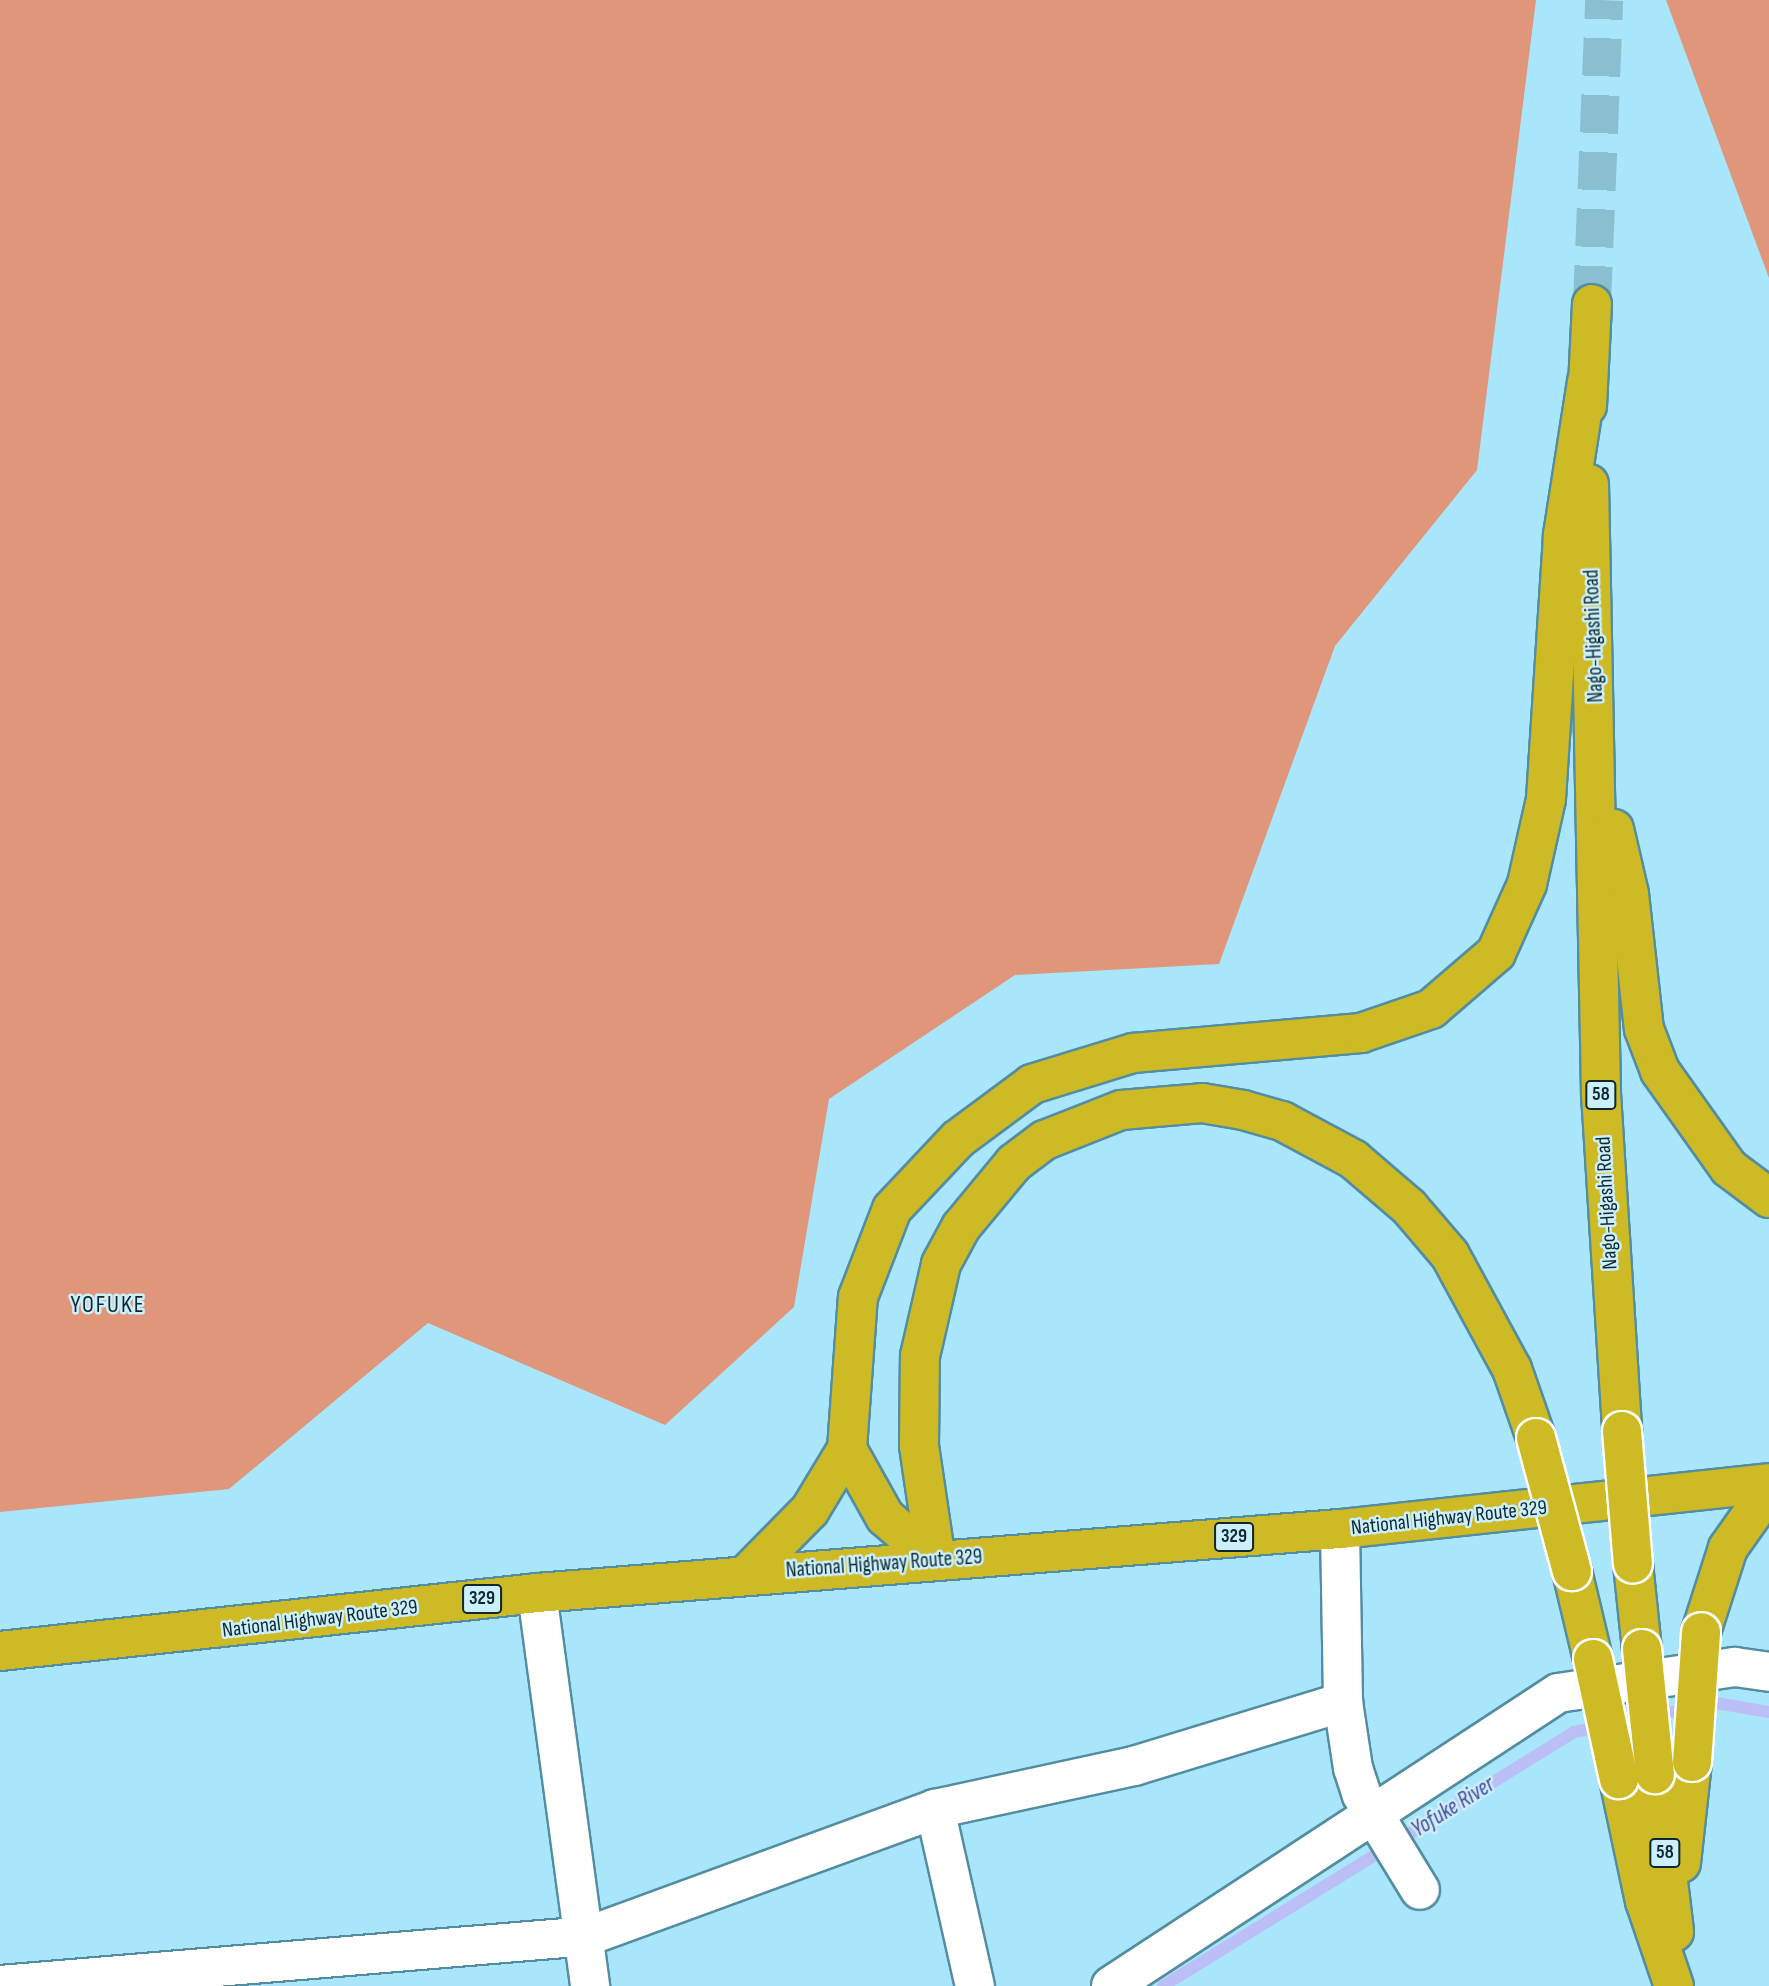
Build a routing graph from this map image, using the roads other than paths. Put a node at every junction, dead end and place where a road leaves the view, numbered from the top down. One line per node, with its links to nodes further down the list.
1 (1592, 304): 2 (highway, Nago-Higashi Road / 58)
2 (1587, 382): 3 (highway, Nago-Higashi Road / 58); 5 (highway)
3 (1598, 759): 4 (highway); 15 (highway, Nago-Higashi Road / 58, bridge)
4 (1769, 1198)
5 (847, 1449): 9 (highway); 10 (highway)
6 (1769, 1483): 8 (highway, National Highway Route 329 / 329)
7 (1769, 1490): 19 (highway, bridge)
8 (1340, 1529): 9 (highway, National Highway Route 329 / 329); 14 (street)
9 (936, 1561): 10 (highway, National Highway Route 329 / 329); 15 (highway, bridge)
10 (746, 1575): 11 (highway, National Highway Route 329 / 329)
11 (537, 1594): 12 (highway, National Highway Route 329 / 329); 20 (street)
12 (0, 1651)
13 (1769, 1672): 17 (street)
14 (1343, 1702): 16 (street); 17 (street)
15 (1637, 1777): 19 (highway, Nago-Higashi Road / 58); 26 (highway)
16 (935, 1809): 20 (street); 24 (street)
17 (1375, 1817): 18 (street); 25 (street)
18 (1414, 1881)
19 (1674, 1931): 27 (highway, 58)
20 (588, 1936): 21 (street); 23 (street)
21 (278, 1974): 22 (street)
22 (0, 1985)
23 (590, 1986)
24 (975, 1986)
25 (1111, 1986)
26 (1674, 1986)
27 (1682, 1986)

